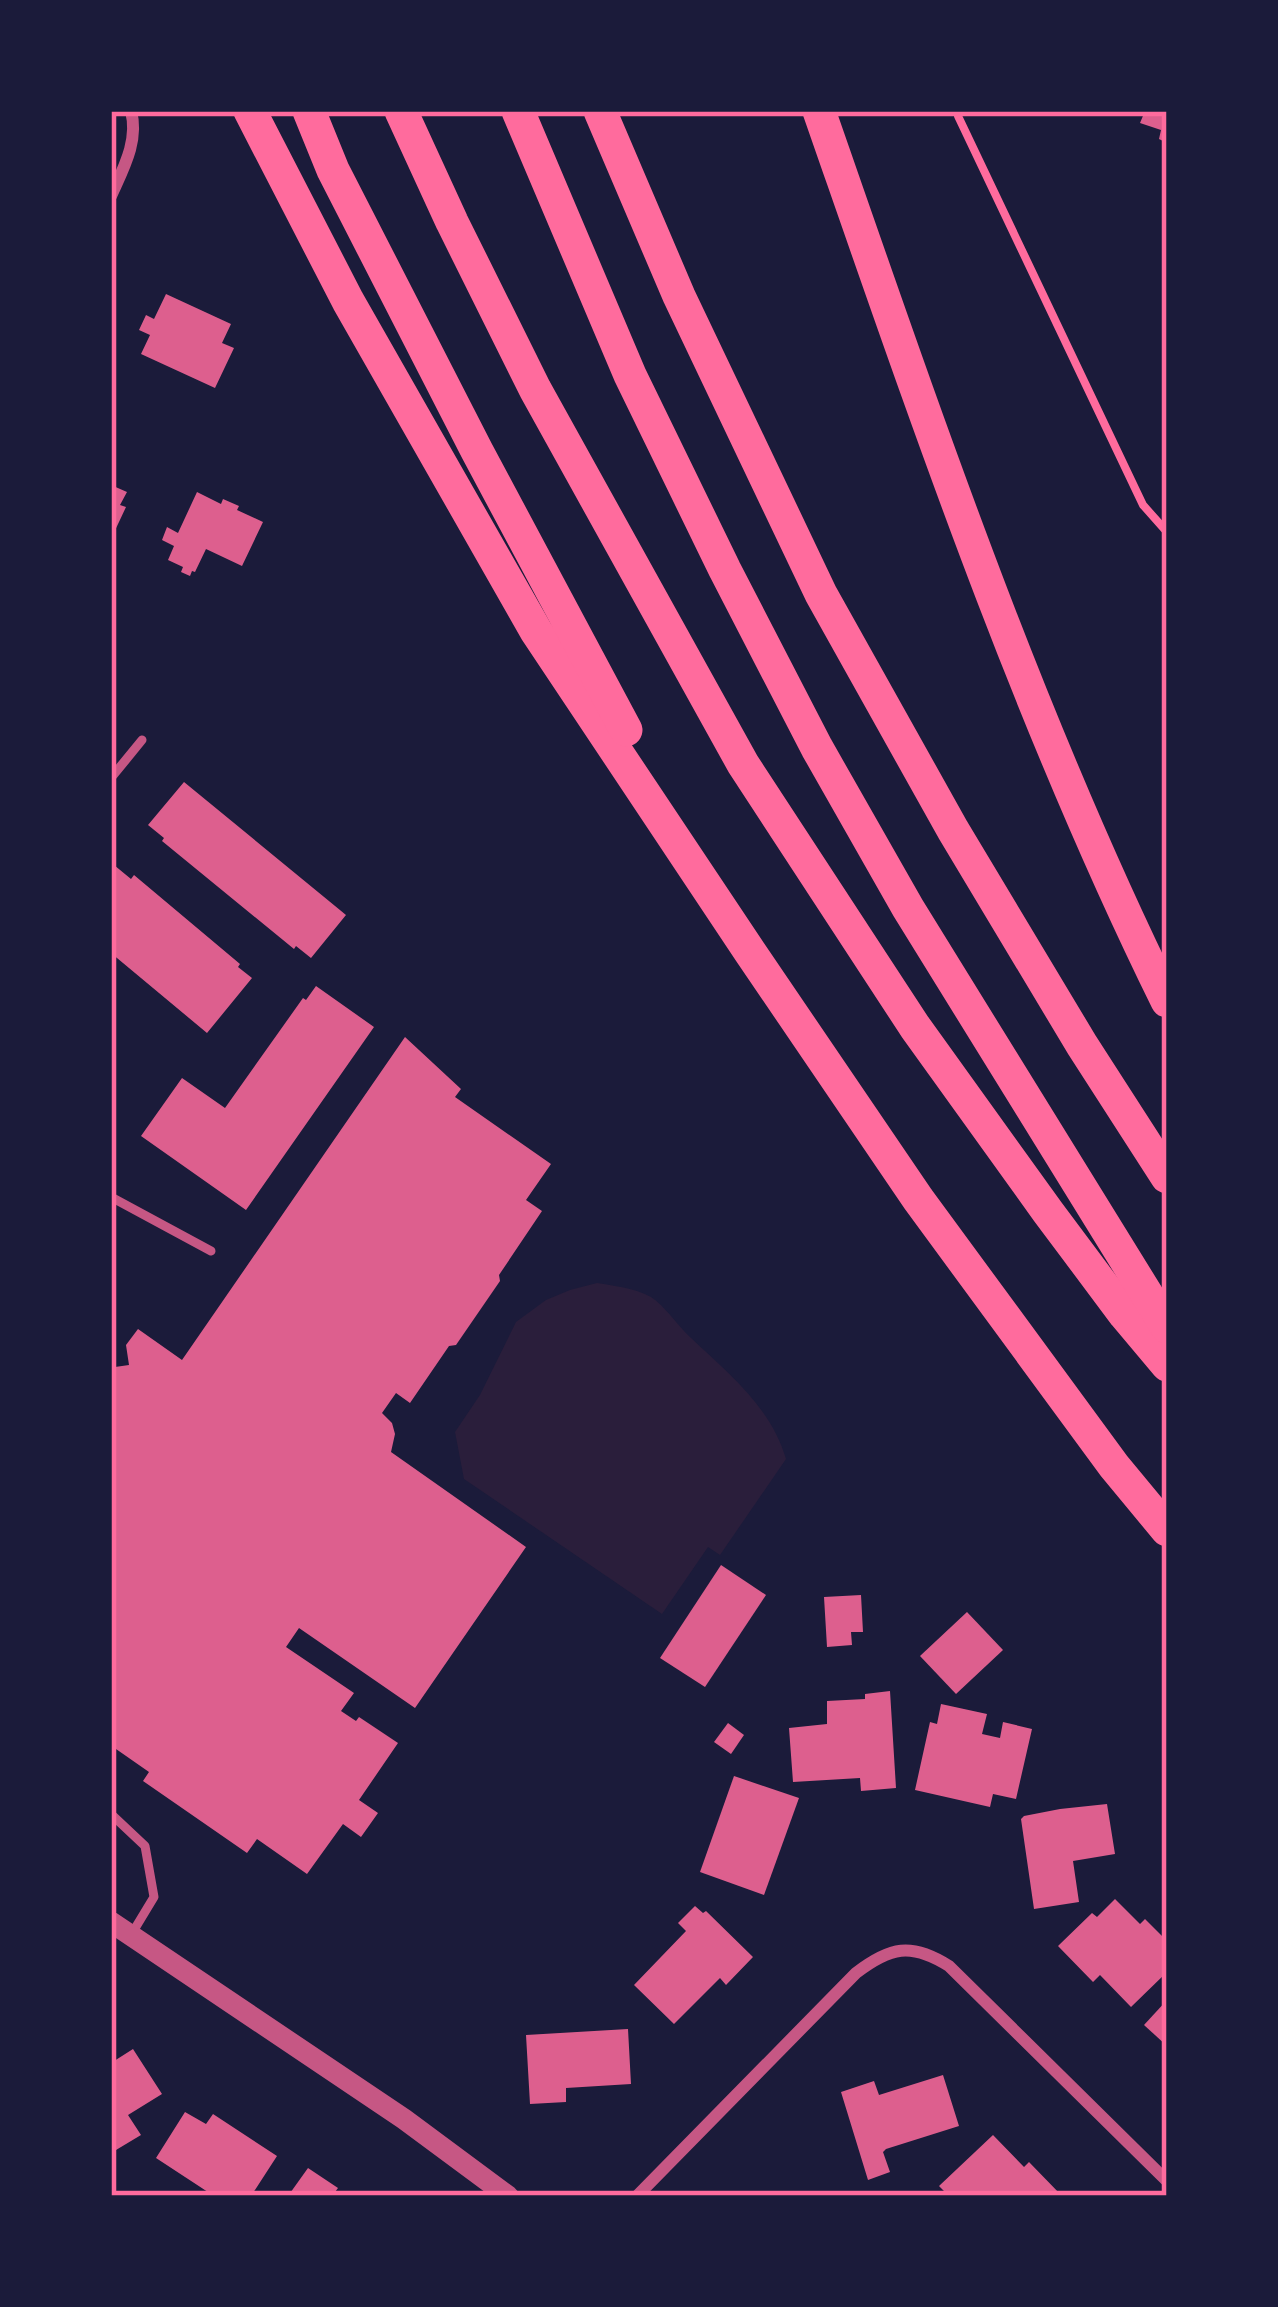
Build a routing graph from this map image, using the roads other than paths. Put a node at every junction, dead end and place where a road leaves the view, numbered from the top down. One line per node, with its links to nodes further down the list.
1 (131, 111): 8 (street)
2 (250, 111): 11 (highway)
3 (309, 111): 11 (highway)
4 (401, 111): 17 (highway)
5 (518, 111): 16 (highway)
6 (600, 111): 13 (highway)
7 (819, 111): 12 (highway)
8 (111, 196)
9 (142, 740): 10 (lane)
10 (111, 778)
11 (749, 952): 18 (highway)
12 (1167, 1001)
13 (1167, 1177)
14 (111, 1197): 15 (lane)
15 (211, 1251)
16 (1167, 1327)
17 (1167, 1365)
18 (1167, 1530)
19 (111, 1814): 21 (lane)
20 (111, 1922): 21 (street)
21 (130, 1935): 23 (street)
22 (1167, 2181): 24 (street)
23 (508, 2196)
24 (637, 2196)

